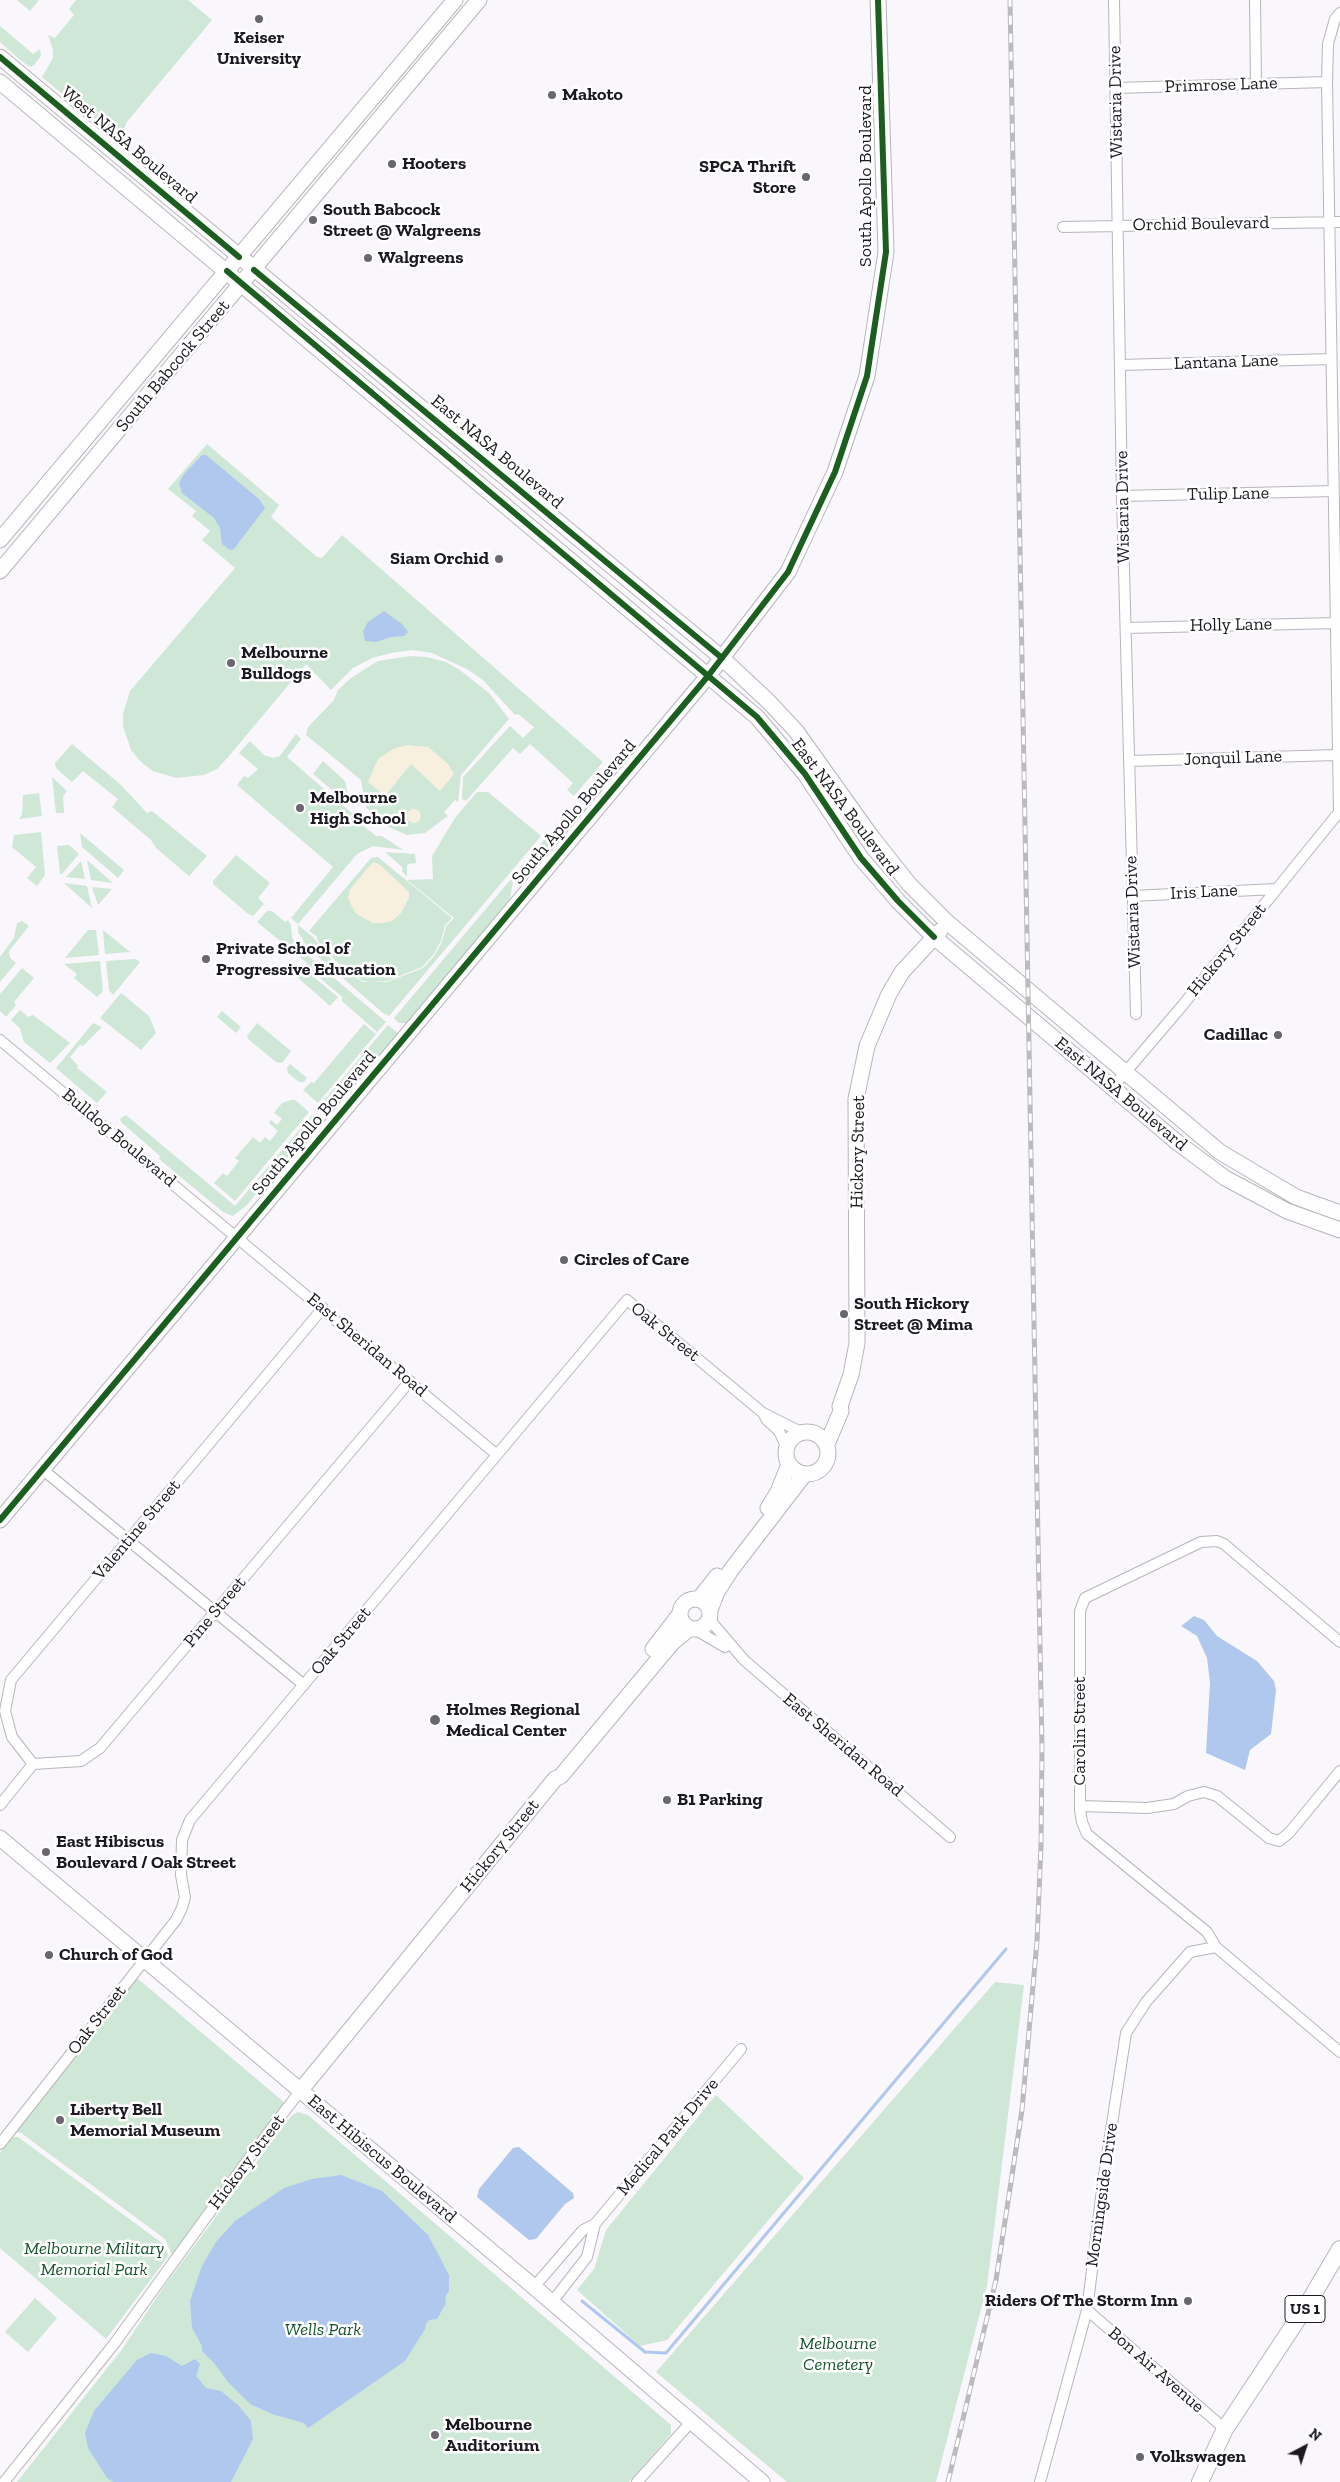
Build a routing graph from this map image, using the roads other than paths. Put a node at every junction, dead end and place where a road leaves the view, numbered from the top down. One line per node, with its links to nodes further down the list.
1 (455, 0): 16 (main road, South Babcock Street)
2 (479, 0): 17 (main road, South Babcock Street)
3 (878, 0): 29 (main road, South Apollo Boulevard)
4 (1114, 0): 11 (street, Wistaria Drive)
5 (1255, 0): 10 (street)
6 (1340, 13): 9 (street)
7 (0, 57): 16 (main road, West NASA Boulevard)
8 (0, 82): 18 (main road, West NASA Boulevard)
9 (1326, 82): 10 (street, Primrose Lane); 12 (street)
10 (1256, 85): 11 (street, Primrose Lane)
11 (1115, 88): 14 (street, Wistaria Drive)
12 (1328, 222): 13 (street, Orchid Boulevard); 14 (street, Orchid Boulevard); 20 (street)
13 (1340, 222)
14 (1119, 226): 15 (street, Orchid Boulevard); 21 (street, Wistaria Drive)
15 (1063, 227)
16 (239, 257): 17 (main road); 18 (main road, South Babcock Street)
17 (254, 270): 19 (main road, South Babcock Street); 29 (main road, East NASA Boulevard)
18 (227, 271): 19 (main road, East NASA Boulevard); 25 (main road, South Babcock Street)
19 (242, 284): 26 (main road, South Babcock Street); 30 (main road, East NASA Boulevard)
20 (1331, 359): 21 (street, Lantana Lane); 22 (street)
21 (1121, 365): 23 (street, Wistaria Drive)
22 (1334, 491): 23 (street, Tulip Lane); 24 (street)
23 (1122, 496): 28 (street, Wistaria Drive)
24 (1337, 510): 27 (street)
25 (0, 540)
26 (0, 571)
27 (1336, 623): 28 (street, Holly Lane); 31 (street)
28 (1126, 628): 32 (street, Wistaria Drive)
29 (722, 658): 30 (main road, South Apollo Boulevard); 33 (main road, East NASA Boulevard)
30 (708, 676): 34 (main road, East NASA Boulevard); 46 (main road, South Apollo Boulevard)
31 (1337, 755): 32 (street, Jonquil Lane); 35 (street)
32 (1128, 762): 37 (street, Wistaria Drive)
33 (821, 764): 34 (main road); 38 (main road, East NASA Boulevard)
34 (805, 774): 39 (main road, East NASA Boulevard)
35 (1339, 811): 36 (street, Hickory Street)
36 (1276, 889): 37 (street, Iris Lane); 42 (street, Hickory Street)
37 (1132, 896): 40 (street, Wistaria Drive)
38 (948, 922): 39 (main road, Hickory Street); 42 (main road, East NASA Boulevard)
39 (934, 937): 43 (main road, East NASA Boulevard); 49 (main road, Hickory Street)
40 (1136, 1014)
41 (0, 1040): 46 (street, Bulldog Boulevard)
42 (1125, 1071): 43 (street, Hickory Street); 44 (main road, East NASA Boulevard)
43 (1112, 1088): 45 (main road, East NASA Boulevard)
44 (1340, 1213)
45 (1340, 1230)
46 (238, 1236): 47 (street, East Sheridan Road); 56 (main road, South Apollo Boulevard)
47 (322, 1308): 48 (street, East Sheridan Road); 59 (street, Valentine Street)
48 (410, 1382): 54 (street, East Sheridan Road); 61 (street, Pine Street)
49 (840, 1406): 51 (main road, Hickory Street); 52 (main road, Hickory Street)
50 (763, 1413): 51 (street, Oak Street); 53 (street, Oak Street); 54 (street, Oak Street)
51 (806, 1432): 52 (main road); 53 (main road)
52 (827, 1444): 57 (main road)
53 (786, 1448): 55 (main road)
54 (496, 1454): 66 (street, Oak Street)
55 (789, 1464): 57 (main road); 60 (main road)
56 (42, 1469): 58 (main road, South Apollo Boulevard); 59 (street)
57 (804, 1475): 60 (main road)
58 (0, 1520)
59 (129, 1540): 61 (street); 68 (street, Valentine Street)
60 (706, 1609): 62 (main road); 63 (main road); 65 (street, East Sheridan Road)
61 (216, 1611): 66 (street); 68 (street, Pine Street)
62 (679, 1615): 63 (main road); 67 (main road, Hickory Street)
63 (692, 1629): 65 (street, East Sheridan Road); 67 (main road, Hickory Street)
64 (1340, 1642): 71 (street, Carolin Street)
65 (737, 1653): 72 (street, East Sheridan Road)
66 (304, 1685): 75 (street, Oak Street)
67 (618, 1701): 78 (main road, Hickory Street)
68 (33, 1764): 70 (street)
69 (1340, 1771): 71 (street)
70 (0, 1805)
71 (1080, 1806): 74 (street, Carolin Street)
72 (950, 1837)
73 (0, 1838): 75 (main road, East Hibiscus Boulevard)
74 (1216, 1947): 77 (street, Carolin Street); 84 (street, Morningside Drive)
75 (144, 1960): 78 (main road, East Hibiscus Boulevard); 79 (street, Oak Street)
76 (741, 2049): 80 (street, Medical Park Drive)
77 (1340, 2052)
78 (300, 2091): 82 (main road, East Hibiscus Boulevard); 87 (street, Hickory Street)
79 (0, 2144)
80 (595, 2224): 82 (street, Medical Park Drive); 83 (street, Medical Park Drive)
81 (1340, 2249): 86 (main road, US 1)
82 (534, 2287): 83 (main road, East Hibiscus Boulevard)
83 (552, 2302): 85 (main road, East Hibiscus Boulevard)
84 (1087, 2310): 86 (street, Bon Air Avenue); 90 (street, Morningside Drive)
85 (691, 2422): 88 (street); 89 (main road, East Hibiscus Boulevard)
86 (1225, 2429): 91 (main road, US 1)
87 (4, 2482)
88 (637, 2482)
89 (762, 2482)
90 (1040, 2482)
91 (1200, 2482)

